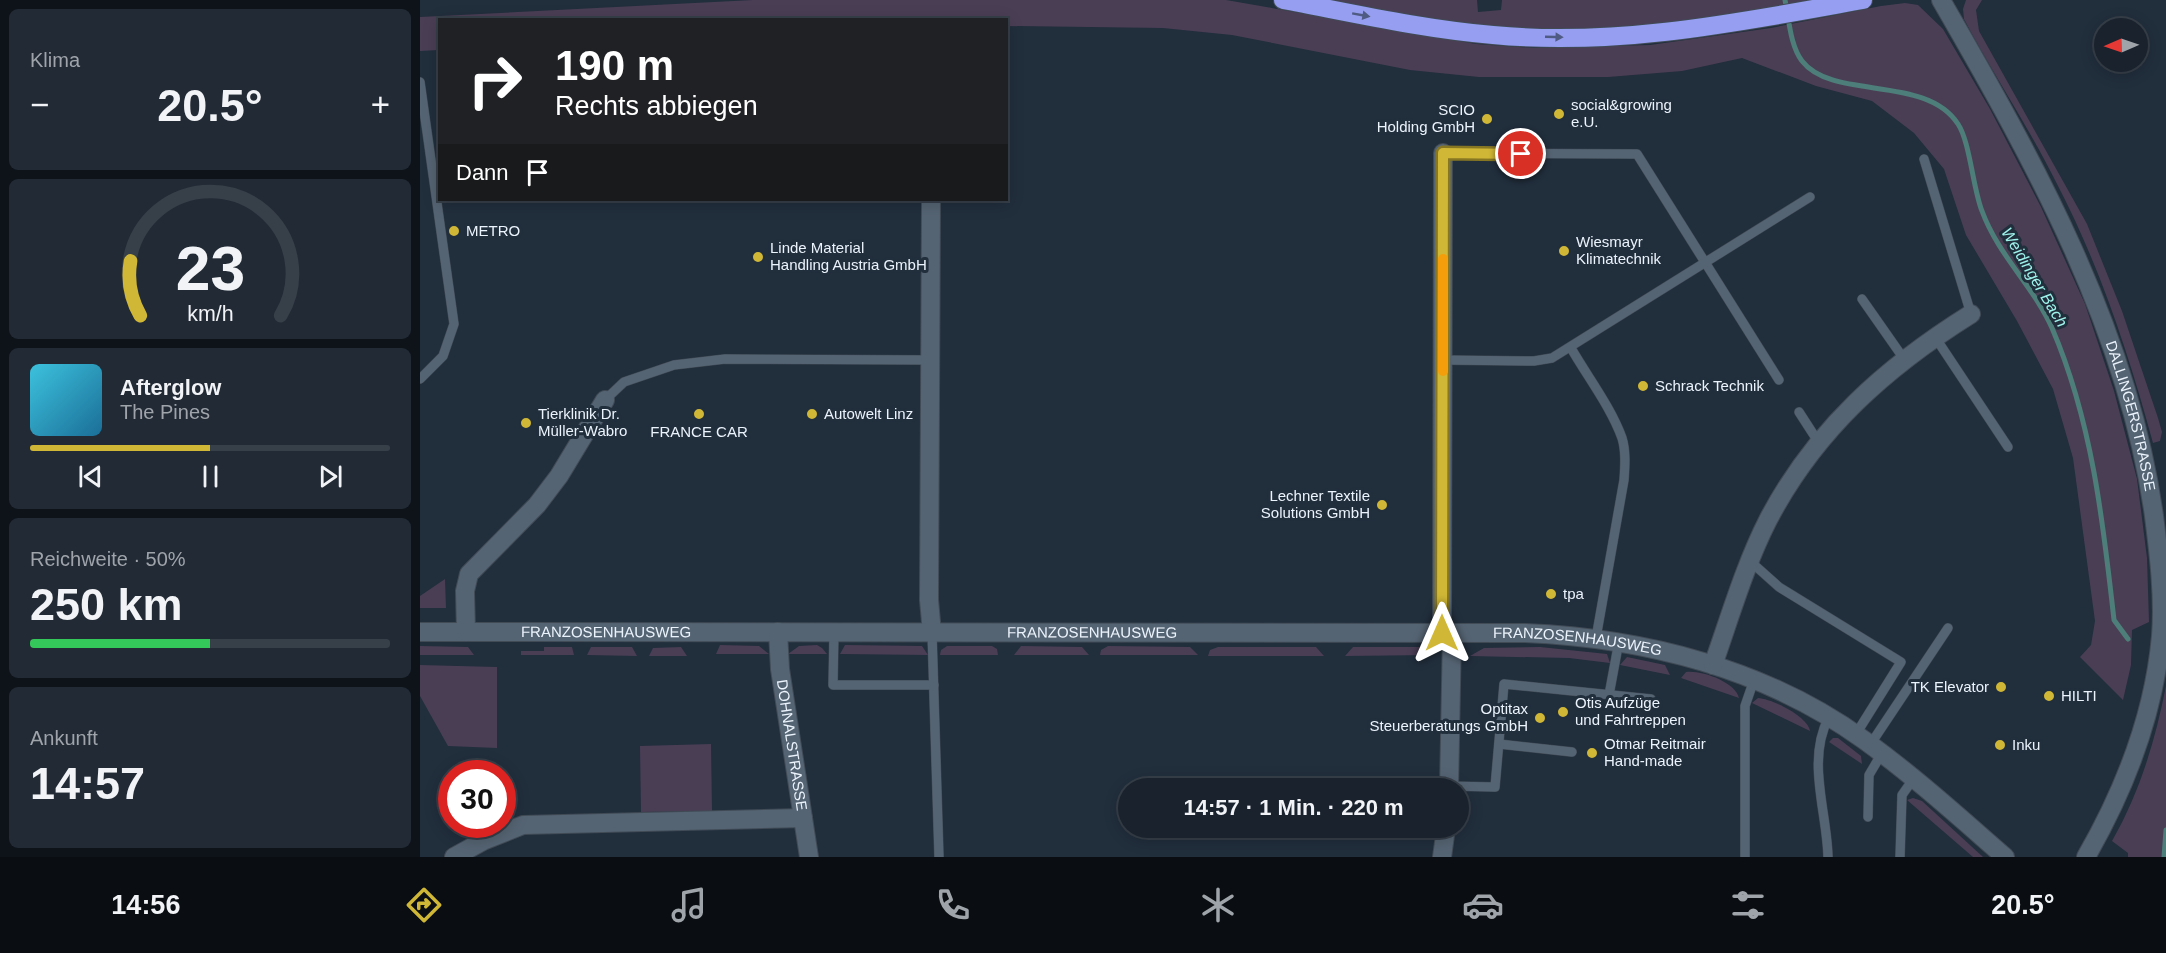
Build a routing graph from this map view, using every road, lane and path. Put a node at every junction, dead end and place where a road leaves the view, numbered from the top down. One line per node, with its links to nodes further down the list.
1 (1282, 0): 2 (highway, one-way to 2)
2 (1863, 0)
3 (1941, 0): 56 (street, DALLINGERSTRASSE)
4 (420, 82): 17 (lane)
5 (1443, 153): 9 (lane); 16 (street)
6 (1924, 159): 11 (lane)
7 (1810, 197): 9 (lane)
8 (931, 201): 15 (street)
9 (1705, 264): 13 (lane); 18 (lane)
10 (1862, 299): 14 (lane)
11 (1971, 314): 12 (street)
12 (1935, 336): 14 (street); 22 (lane)
13 (1571, 348): 16 (lane); 31 (lane)
14 (1904, 359): 21 (street)
15 (930, 360): 19 (lane); 29 (street)
16 (1443, 360): 30 (street)
17 (420, 379)
18 (1779, 380)
19 (605, 400): 26 (street)
20 (1799, 412): 21 (lane)
21 (1819, 443): 23 (street)
22 (2008, 447)
23 (1750, 562): 33 (street); 40 (lane)
24 (1948, 628): 40 (lane)
25 (420, 632): 26 (street, FRANZOSENHAUSWEG)
26 (466, 632): 27 (street, FRANZOSENHAUSWEG)
27 (778, 632): 28 (street, FRANZOSENHAUSWEG); 46 (street, DOHNALSTRASSE)
28 (834, 632): 29 (street, FRANZOSENHAUSWEG); 35 (lane)
29 (932, 633): 30 (street, FRANZOSENHAUSWEG); 35 (lane)
30 (1447, 633): 31 (street, FRANZOSENHAUSWEG); 42 (street)
31 (1596, 638): 32 (street, FRANZOSENHAUSWEG)
32 (1619, 641): 33 (street, FRANZOSENHAUSWEG); 36 (lane)
33 (1713, 665): 34 (street, FRANZOSENHAUSWEG)
34 (1754, 680): 38 (street, FRANZOSENHAUSWEG); 52 (lane)
35 (934, 685): 50 (lane)
36 (1609, 695): 37 (lane); 39 (lane)
37 (1651, 699)
38 (1829, 717): 40 (street, FRANZOSENHAUSWEG); 53 (lane)
39 (1499, 744): 41 (lane); 44 (lane)
40 (1869, 744): 43 (street, FRANZOSENHAUSWEG); 45 (lane)
41 (1572, 752)
42 (1449, 778)
43 (1914, 778): 54 (lane); 55 (street, FRANZOSENHAUSWEG)
44 (1469, 787)
45 (1868, 817)
46 (803, 818): 48 (street); 49 (street, DOHNALSTRASSE)
47 (1445, 838): 51 (street)
48 (454, 857)
49 (809, 857)
50 (939, 857)
51 (1442, 857)
52 (1745, 857)
53 (1828, 857)
54 (1900, 857)
55 (2005, 857)
56 (2086, 857)

